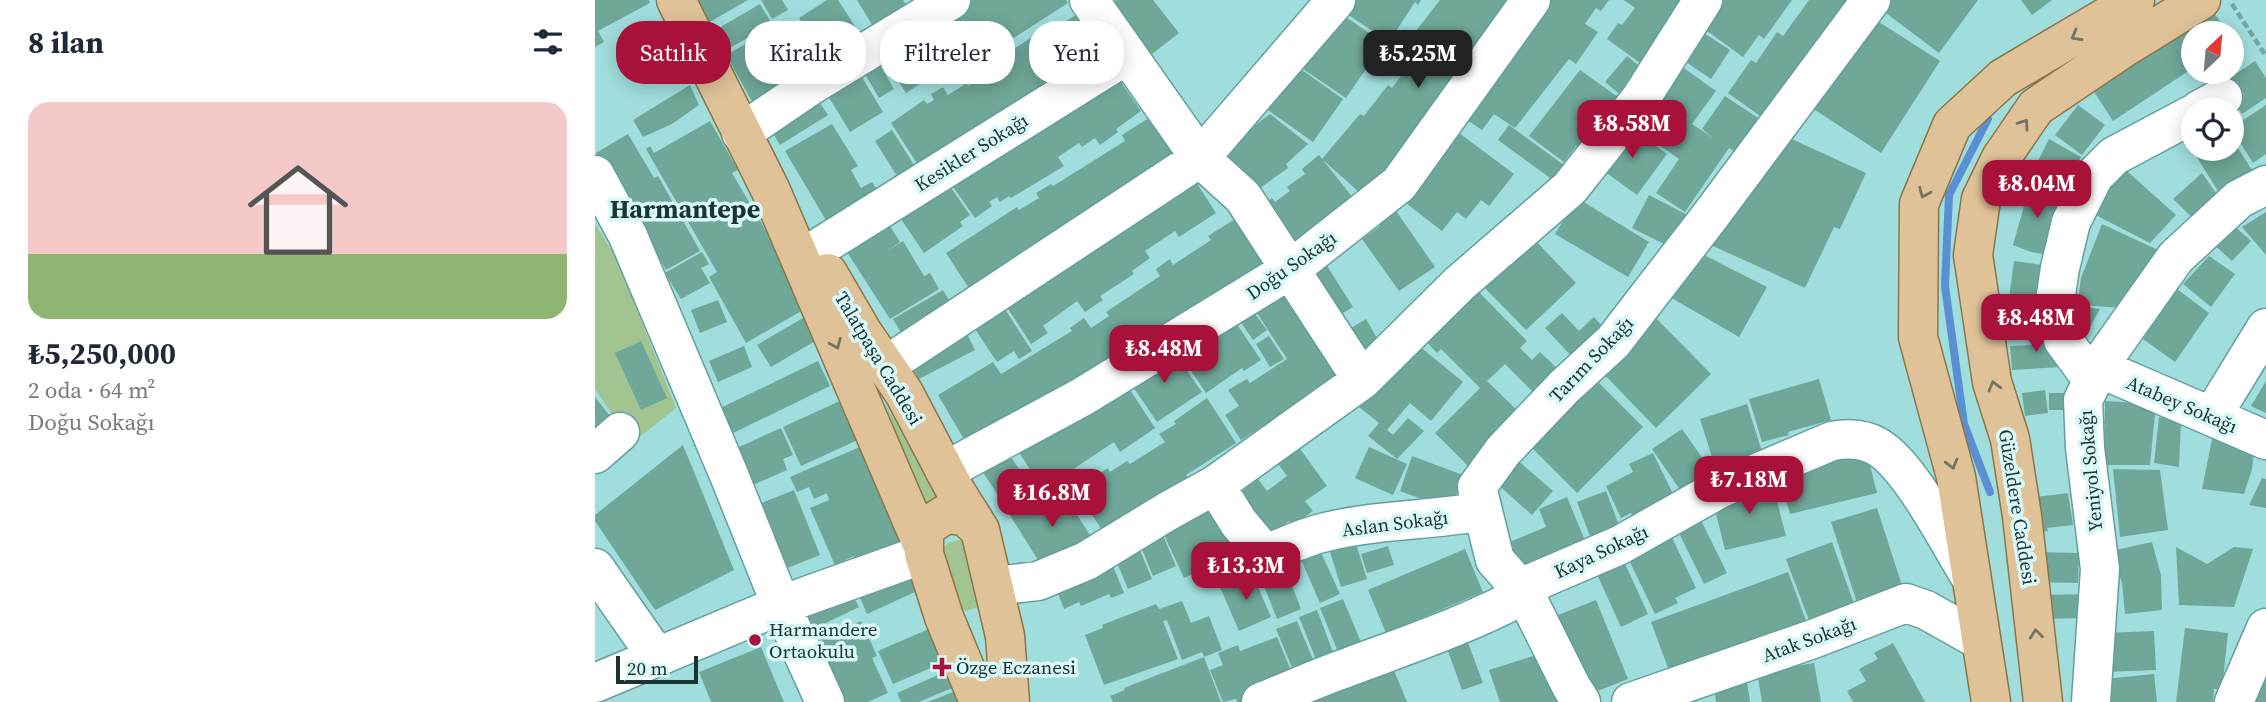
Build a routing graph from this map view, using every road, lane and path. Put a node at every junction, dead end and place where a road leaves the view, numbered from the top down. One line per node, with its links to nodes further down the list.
1 (676, 0): 14 (main road, Talatpaşa Caddesi)
2 (951, 0): 14 (street)
3 (1089, 0): 11 (street)
4 (1336, 0): 15 (street)
5 (1531, 0): 20 (street, Doğu Sokağı)
6 (1703, 0): 24 (street)
7 (1871, 0): 29 (street, Tarım Sokağı)
8 (2135, 0): 33 (main road, one-way to 33)
9 (2201, 0): 49 (main road, Güzeldere Caddesi, one-way to 9)
10 (2230, 0): 12 (path)
11 (1127, 55): 15 (street); 19 (street, Kesikler Sokağı)
12 (2266, 56)
13 (2181, 120): 23 (street)
14 (741, 133): 18 (main road, Talatpaşa Caddesi)
15 (1199, 158): 20 (street); 22 (street)
16 (595, 175): 36 (street)
17 (2266, 184): 23 (street, Yeniyol Sokağı)
18 (771, 191): 19 (main road, Talatpaşa Caddesi); 31 (main road, Talatpaşa Caddesi, one-way to 31)
19 (815, 250): 22 (main road, Talatpaşa Caddesi)
20 (1291, 270): 24 (street); 27 (street, Doğu Sokağı)
21 (2266, 328): 25 (street)
22 (885, 366): 27 (main road, Talatpaşa Caddesi)
23 (2096, 375): 25 (street, Atabey Sokağı); 50 (street, Yeniyol Sokağı)
24 (1362, 380): 28 (street)
25 (2212, 416): 26 (street, Atabey Sokağı)
26 (2266, 440)
27 (945, 471): 30 (main road, Talatpaşa Caddesi)
28 (1215, 485): 29 (street, Aslan Sokağı); 35 (street)
29 (1482, 511): 34 (street, Tarım Sokağı)
30 (980, 530): 31 (main road); 35 (main road, Talatpaşa Caddesi)
31 (923, 549): 36 (street); 37 (main road, Talatpaşa Caddesi)
32 (595, 568): 40 (street)
33 (1971, 578): 34 (street, Kaya Sokağı); 39 (main road)
34 (1523, 591): 45 (street, Kaya Sokağı); 46 (street, Tarım Sokağı)
35 (996, 595): 37 (main road); 44 (main road)
36 (781, 604): 40 (street); 42 (street)
37 (944, 617): 43 (main road)
38 (2266, 628): 51 (street)
39 (1981, 641): 47 (street, Atak Sokağı); 48 (main road)
40 (657, 657): 41 (street)
41 (595, 683)
42 (825, 702)
43 (979, 702)
44 (1010, 702)
45 (1261, 702)
46 (1581, 702)
47 (1631, 702)
48 (1990, 702)
49 (2043, 702)
50 (2091, 702)
51 (2234, 702)

